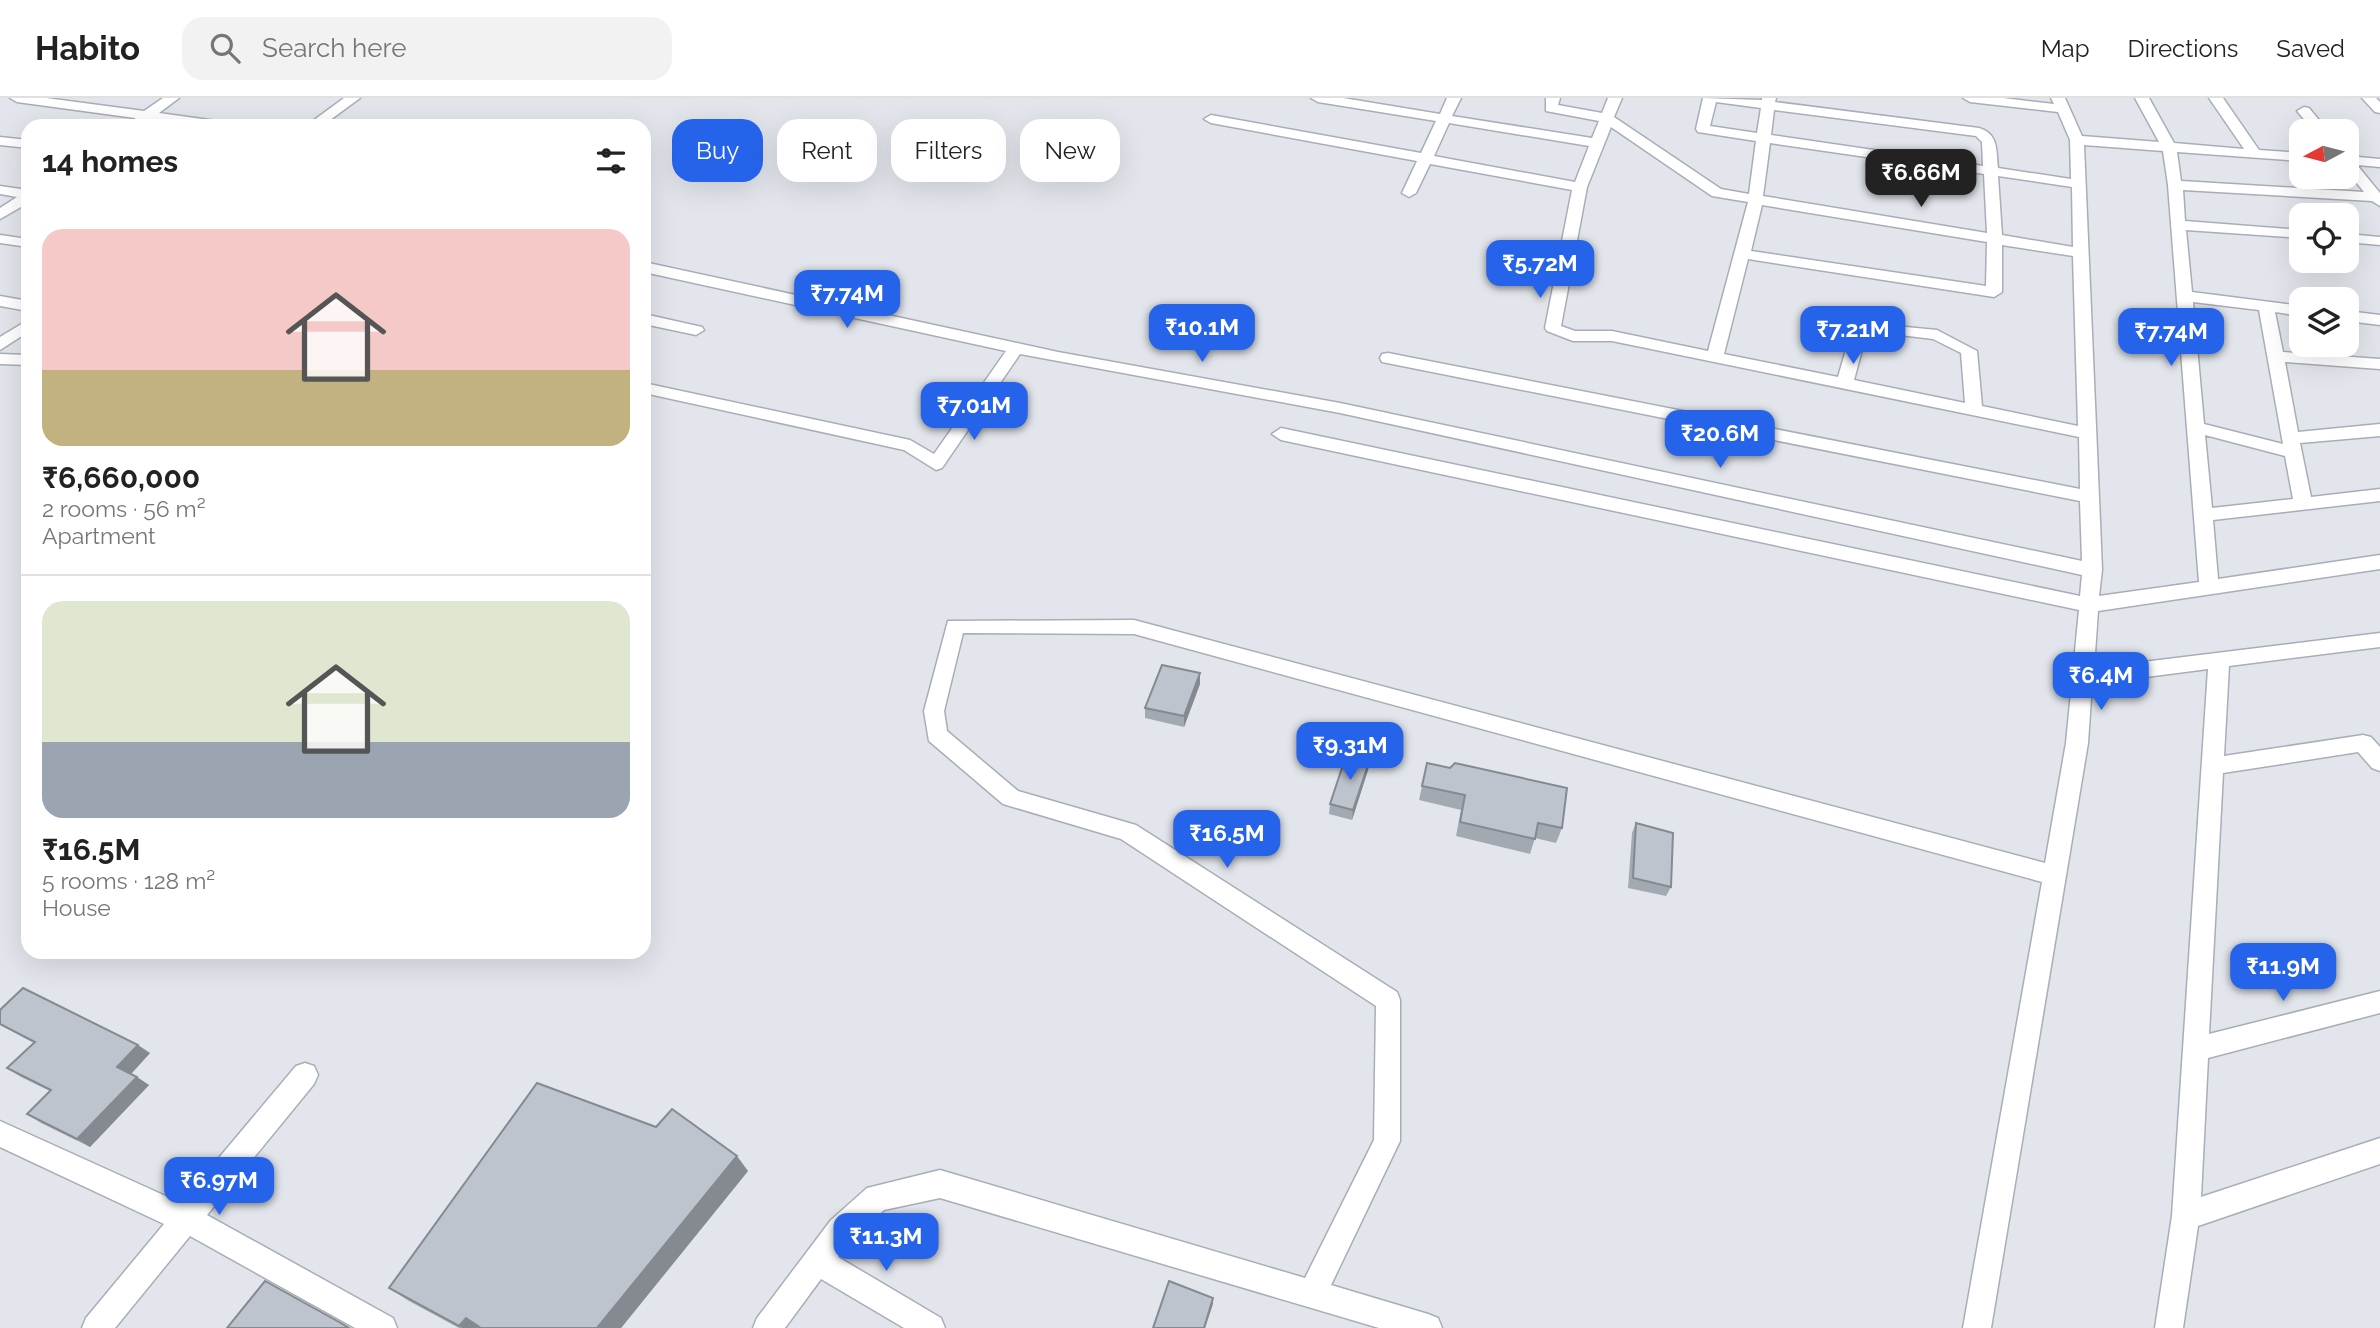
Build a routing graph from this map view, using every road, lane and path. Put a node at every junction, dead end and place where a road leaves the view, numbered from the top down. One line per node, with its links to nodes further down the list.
1 (17, 98): 18 (street)
2 (172, 98): 18 (street)
3 (347, 98): 4 (street)
4 (352, 98): 22 (street)
5 (1318, 98): 24 (street)
6 (1454, 98): 24 (street)
7 (1553, 98): 19 (street)
8 (1615, 98): 19 (street)
9 (1712, 98): 14 (street); 26 (street)
10 (1970, 98): 15 (street)
11 (2142, 98): 31 (street)
12 (2216, 98): 32 (street)
13 (2369, 98): 16 (street)
14 (1768, 102): 26 (street); 37 (street)
15 (2061, 104): 27 (street)
16 (2380, 109)
17 (2304, 111): 25 (street)
18 (146, 116): 20 (street); 21 (street)
19 (1607, 118): 30 (street); 47 (street)
20 (142, 119)
21 (169, 119)
22 (323, 119)
23 (1211, 119): 34 (street)
24 (1444, 119): 30 (street); 34 (street)
25 (2311, 119)
26 (1764, 138): 37 (street); 47 (street)
27 (2077, 140): 31 (street); 39 (street)
28 (0, 141): 29 (street)
29 (21, 143)
30 (1597, 143): 41 (street)
31 (2169, 147): 32 (street); 40 (street)
32 (2254, 153): 33 (street)
33 (2289, 156)
34 (1426, 158): 41 (street); 43 (street)
35 (2359, 162): 36 (street)
36 (2380, 163)
37 (1991, 171): 39 (street); 52 (street)
38 (2359, 176): 46 (street)
39 (2078, 184): 56 (street)
40 (2175, 185): 46 (street); 49 (street)
41 (1580, 187): 72 (street)
42 (0, 190): 44 (street)
43 (1409, 193)
44 (21, 194)
45 (21, 200): 48 (street)
46 (2378, 200)
47 (1755, 201): 52 (street); 57 (street)
48 (0, 215)
49 (2178, 225): 50 (street); 59 (street)
50 (2289, 233)
51 (0, 239): 55 (street)
52 (1994, 239): 56 (street); 57 (street)
53 (2359, 239): 54 (street)
54 (2380, 240)
55 (21, 242)
56 (2081, 253): 82 (street)
57 (1742, 254): 72 (street)
58 (651, 269): 70 (street)
59 (2184, 296): 62 (street); 80 (street)
60 (0, 301): 61 (street)
61 (21, 305)
62 (2266, 306): 63 (street); 71 (street)
63 (2289, 309)
64 (2359, 317): 65 (street)
65 (2380, 320)
66 (651, 321): 68 (street)
67 (21, 330): 69 (street)
68 (695, 330)
69 (0, 345)
70 (1016, 348): 78 (street); 90 (street)
71 (2275, 356): 76 (street); 84 (street)
72 (1715, 357): 77 (street)
73 (1388, 358): 86 (street)
74 (0, 359): 75 (street)
75 (21, 360)
76 (2380, 364)
77 (1845, 383): 79 (street); 79 (street)
78 (651, 390)
79 (1974, 410): 82 (street)
80 (2195, 427): 84 (street); 88 (street)
81 (2380, 430): 84 (street)
82 (2087, 433): 86 (street)
83 (1281, 434): 92 (street)
84 (2292, 445): 87 (street)
85 (2380, 495): 87 (street)
86 (2090, 497): 90 (street)
87 (2303, 504): 88 (street)
88 (2202, 515): 91 (street)
89 (2380, 562): 91 (street)
90 (2092, 570): 92 (street)
91 (2209, 585): 92 (street)
92 (2089, 604): 95 (street)
93 (2380, 640): 94 (street)
94 (2219, 660): 95 (street); 97 (street)
95 (2083, 677): 98 (street)
96 (2380, 762): 97 (street)
97 (2213, 766): 100 (street)
98 (2054, 875): 107 (street); 113 (street)
99 (2380, 1002): 100 (street)
100 (2196, 1049): 104 (street)
101 (305, 1075): 105 (street)
102 (0, 1134): 105 (street)
103 (2380, 1151): 104 (street)
104 (2186, 1216): 114 (street)
105 (186, 1219): 108 (street); 109 (street)
106 (817, 1261): 107 (street); 110 (street); 111 (street)
107 (1312, 1294): 112 (street)
108 (96, 1328)
109 (383, 1328)
110 (766, 1328)
111 (931, 1328)
112 (1428, 1328)
113 (1977, 1328)
114 (2169, 1328)

